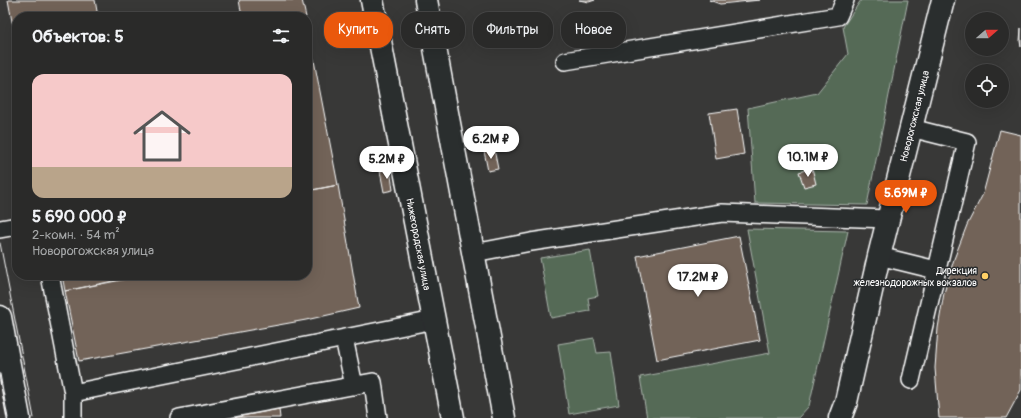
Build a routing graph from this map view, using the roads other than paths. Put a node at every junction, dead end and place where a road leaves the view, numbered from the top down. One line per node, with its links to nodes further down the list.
1 (372, 0): 15 (main road, Нижегородская улица)
2 (426, 0): 10 (main road)
3 (845, 0): 5 (lane)
4 (943, 0): 6 (main road, Новорогожская улица)
5 (565, 61)
6 (911, 128): 7 (main road, Новорогожская улица); 12 (lane)
7 (888, 219): 10 (lane); 11 (main road, Новорогожская улица)
8 (12, 227): 9 (lane)
9 (0, 229)
10 (474, 253): 21 (main road)
11 (879, 256): 12 (lane); 28 (main road, Новорогожская улица)
12 (936, 270): 17 (lane)
13 (51, 280): 20 (lane)
14 (0, 317): 22 (main road)
15 (434, 320): 16 (lane); 19 (main road, Нижегородская улица)
16 (344, 338): 18 (lane); 20 (lane)
17 (911, 380)
18 (354, 386): 24 (lane); 25 (lane)
19 (448, 392): 26 (main road); 27 (main road, Нижегородская улица)
20 (73, 393): 23 (lane)
21 (504, 417)
22 (19, 418)
23 (72, 418)
24 (179, 418)
25 (378, 418)
26 (446, 418)
27 (453, 418)
28 (840, 418)

